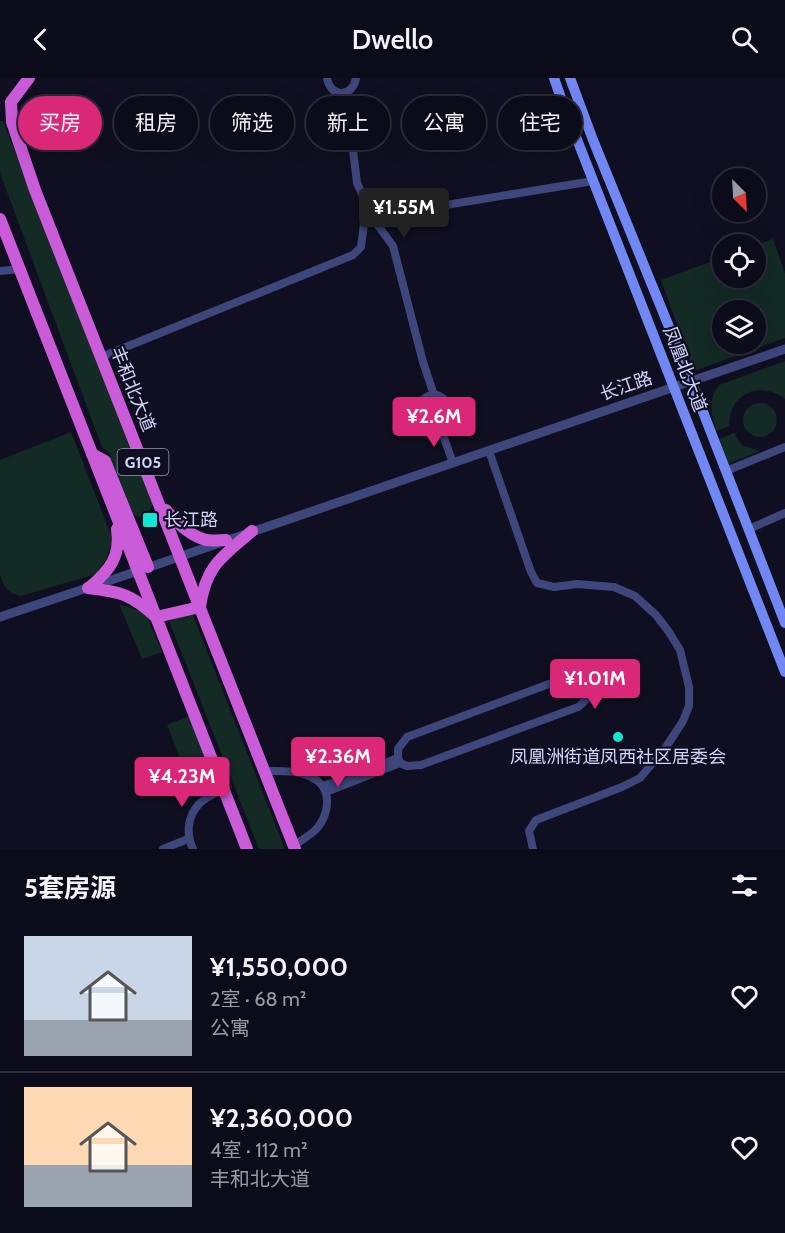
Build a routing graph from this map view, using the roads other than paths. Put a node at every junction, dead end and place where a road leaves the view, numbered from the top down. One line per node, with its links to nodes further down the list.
1 (29, 78): 7 (highway, 丰和北大道 / G105)
2 (327, 78): 6 (street)
3 (356, 78): 6 (street)
4 (554, 78): 8 (main road, 凤凰北大道)
5 (570, 78): 15 (main road, 凤凰北大道)
6 (346, 92): 10 (street)
7 (5, 105): 14 (highway, 丰和北大道 / G105)
8 (593, 181): 10 (street); 16 (main road, 凤凰北大道)
9 (0, 219): 11 (highway, G105)
10 (375, 220): 14 (street); 17 (street)
11 (20, 269): 12 (street); 21 (highway, G105)
12 (0, 271)
13 (785, 349): 15 (street, 长江路)
14 (101, 357): 24 (highway, 丰和北大道 / G105)
15 (691, 381): 16 (street, 长江路); 23 (main road, 凤凰北大道)
16 (674, 387): 20 (street, 长江路); 37 (main road, 凤凰北大道)
17 (434, 395): 18 (street); 18 (street)
18 (439, 424): 22 (street)
19 (785, 447): 23 (street)
20 (489, 451): 22 (street, 长江路); 47 (street)
21 (92, 454): 25 (highway, G105); 31 (highway)
22 (453, 463): 28 (street, 长江路)
23 (726, 471): 27 (main road, 凤凰北大道)
24 (159, 502): 29 (highway); 30 (highway, 丰和北大道 / G105)
25 (115, 513): 31 (highway, G105); 32 (highway)
26 (785, 513): 27 (street)
27 (749, 529): 36 (main road, 凤凰北大道)
28 (252, 531): 29 (street, 长江路); 33 (highway)
29 (226, 540): 30 (street, 长江路)
30 (180, 556): 31 (street, 长江路); 33 (highway, 丰和北大道 / G105)
31 (143, 569): 32 (street, 长江路); 35 (highway, G105)
32 (89, 587): 34 (street, 长江路); 35 (highway)
33 (200, 607): 35 (highway); 39 (highway, 丰和北大道 / G105)
34 (0, 617)
35 (156, 617): 40 (highway, G105)
36 (785, 622)
37 (785, 672)
38 (399, 760): 38 (street); 41 (street)
39 (264, 771): 41 (street); 43 (highway, 丰和北大道 / G105)
40 (224, 789): 42 (street); 46 (highway, G105)
41 (324, 789): 43 (street)
42 (188, 839): 44 (street); 45 (street)
43 (294, 847)
44 (163, 849)
45 (193, 849)
46 (247, 849)
47 (533, 849)

